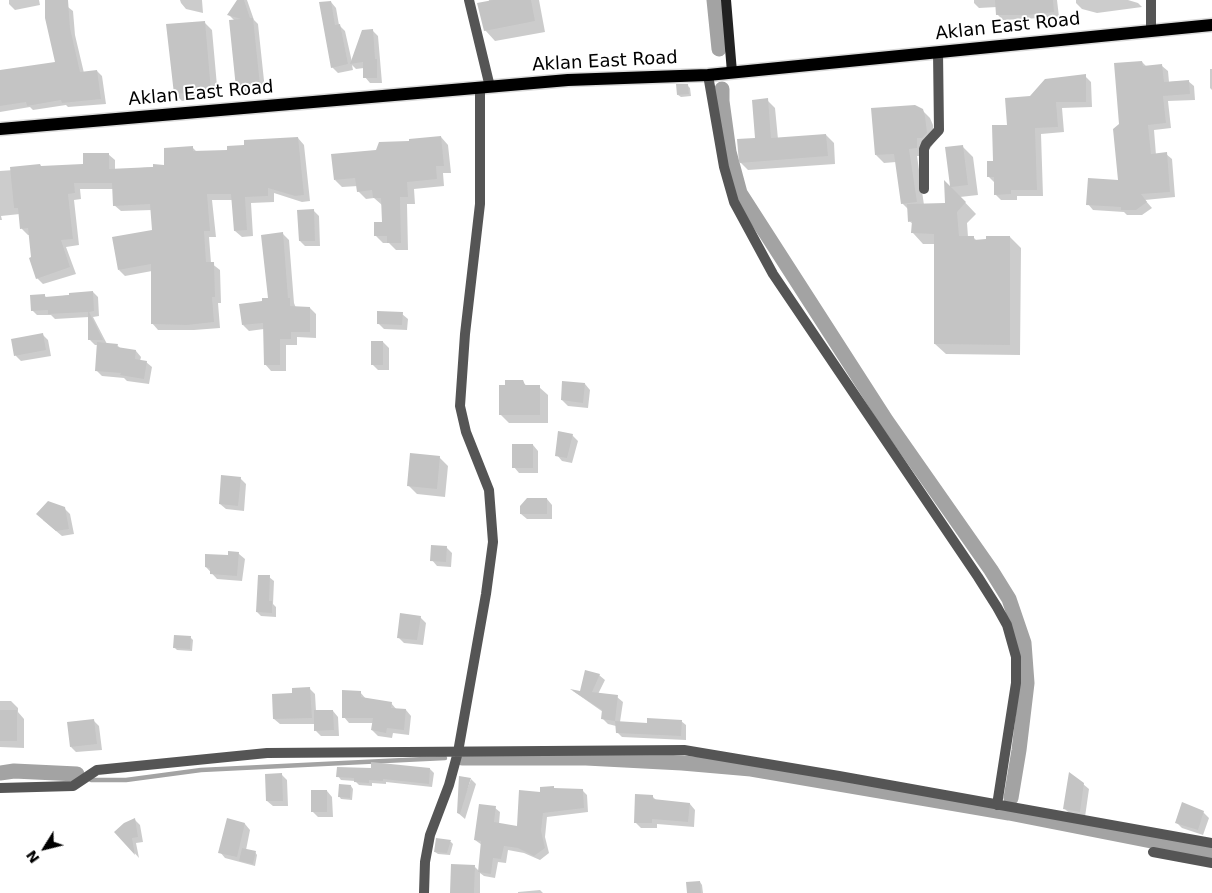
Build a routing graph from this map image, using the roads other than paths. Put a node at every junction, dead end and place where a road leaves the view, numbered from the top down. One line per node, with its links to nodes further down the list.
1 (469, 0): 9 (street)
2 (726, 0): 7 (street)
3 (1151, 0): 5 (street)
4 (1212, 24): 5 (main road, Aklan East Road)
5 (1151, 31): 6 (main road, Aklan East Road)
6 (938, 52): 7 (main road, Aklan East Road); 11 (street)
7 (732, 72): 8 (main road, Aklan East Road)
8 (708, 75): 9 (main road, Aklan East Road); 14 (street)
9 (485, 87): 10 (main road, Aklan East Road); 12 (street)
10 (0, 129)
11 (924, 189)
12 (458, 752): 13 (street); 14 (street); 18 (street)
13 (0, 788)
14 (997, 805): 15 (street)
15 (1212, 843)
16 (1153, 852): 17 (street)
17 (1212, 863)
18 (424, 893)

